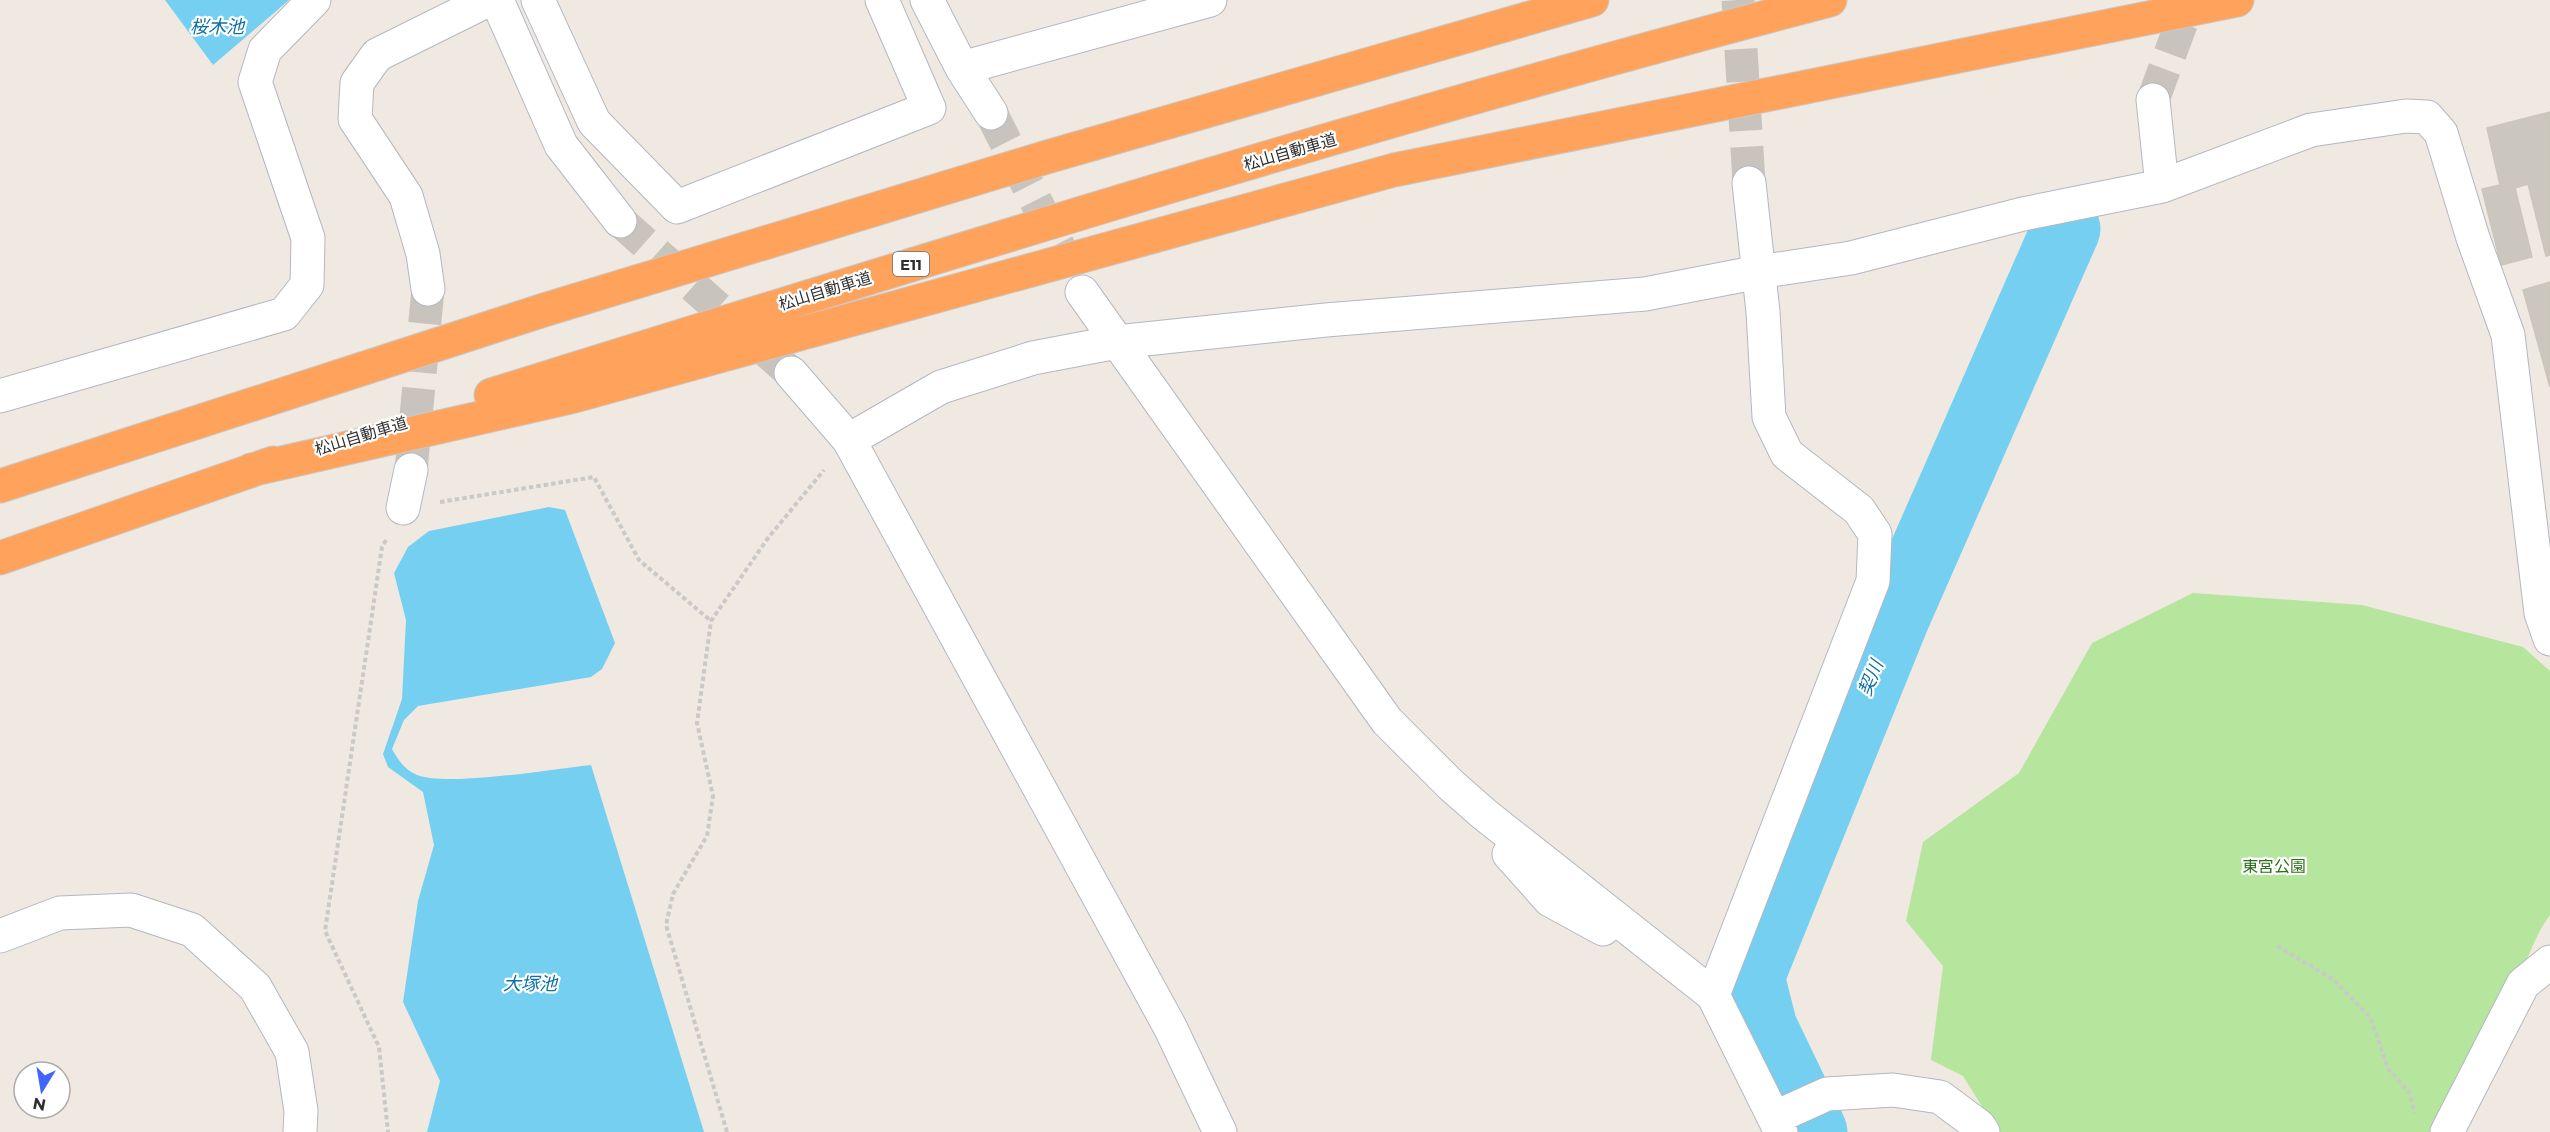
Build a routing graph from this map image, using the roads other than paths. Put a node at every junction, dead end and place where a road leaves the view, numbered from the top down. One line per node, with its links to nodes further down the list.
1 (314, 0): 22 (street)
2 (488, 0): 18 (street)
3 (497, 0): 16 (street)
4 (538, 0): 5 (street)
5 (882, 0)
6 (927, 0): 11 (street)
7 (1210, 0): 11 (street)
8 (1592, 0): 26 (highway)
9 (1830, 0): 24 (highway, 松山自動車道 / E11)
10 (2237, 0): 24 (highway)
11 (962, 68): 13 (street)
12 (2153, 100): 15 (street)
13 (991, 113)
14 (1749, 183): 17 (street)
15 (2162, 186): 17 (street); 29 (street)
16 (620, 221)
17 (1759, 272): 20 (street); 32 (street)
18 (428, 290)
19 (1082, 292): 20 (street)
20 (1117, 342): 23 (street); 32 (street)
21 (791, 374): 23 (street)
22 (0, 396)
23 (849, 440): 35 (street)
24 (251, 470): 28 (highway, 松山自動車道 / E11)
25 (411, 470): 27 (street)
26 (0, 486)
27 (403, 508)
28 (0, 558)
29 (2550, 639)
30 (0, 936): 34 (street)
31 (2550, 962): 37 (street)
32 (1713, 995): 33 (street)
33 (1777, 1125): 36 (street)
34 (300, 1132)
35 (1220, 1132)
36 (1983, 1132)
37 (2447, 1132)

